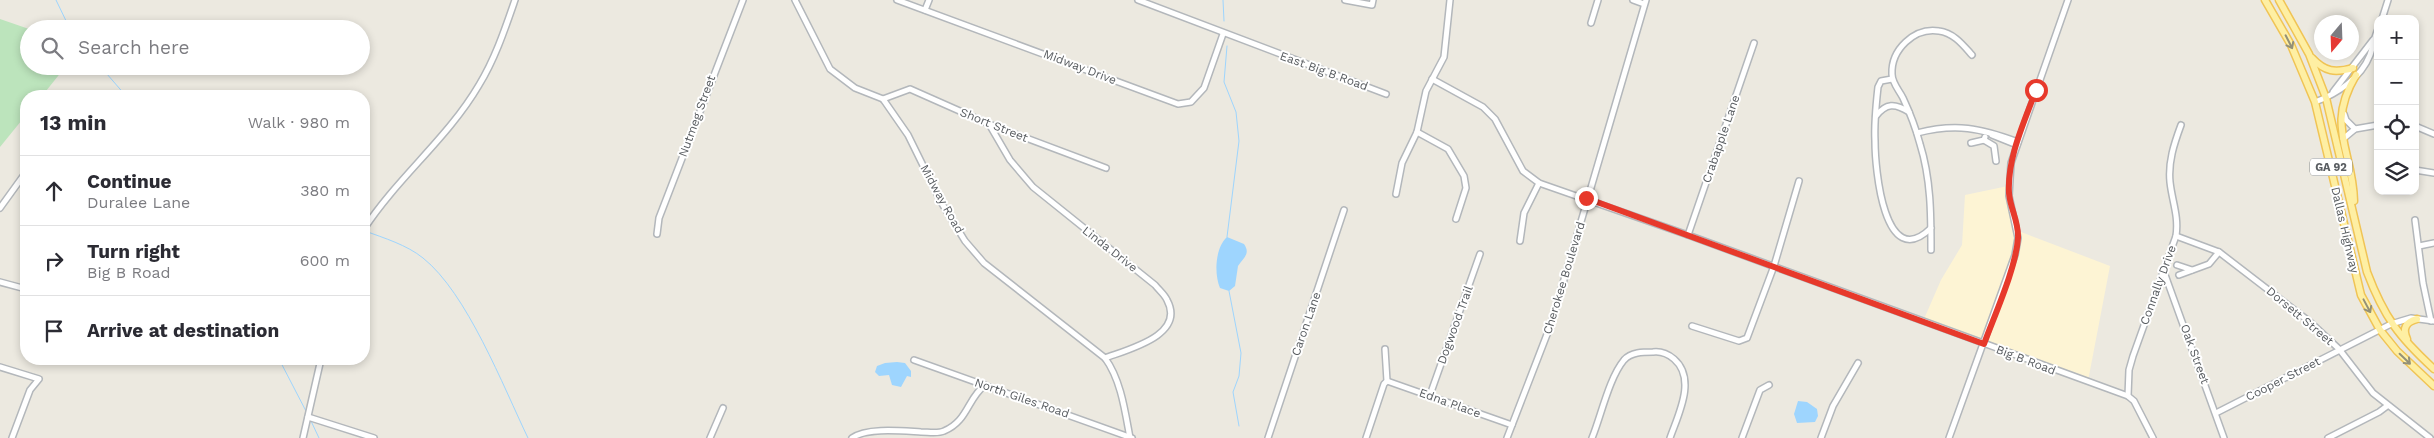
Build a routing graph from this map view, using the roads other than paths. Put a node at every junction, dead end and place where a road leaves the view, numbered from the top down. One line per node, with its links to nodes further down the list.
1 (515, 0): 62 (street)
2 (743, 0): 64 (street, Nutmeg Street)
3 (795, 0): 30 (street)
4 (897, 0): 17 (street, Midway Drive)
5 (929, 0): 17 (street)
6 (1138, 0): 20 (street)
7 (1345, 0): 8 (street)
8 (1373, 0)
9 (1450, 0): 26 (street)
10 (1598, 0): 19 (street)
11 (1633, 0): 16 (street)
12 (2068, 0): 47 (street)
13 (2265, 0): 31 (main road, Dallas Highway / GA 92, one-way to 31)
14 (2279, 0): 23 (main road, Dallas Highway / GA 92)
15 (2388, 0): 18 (street)
16 (1645, 2): 56 (street, Cherokee Boulevard)
17 (925, 10): 20 (street, Midway Drive)
18 (2383, 15)
19 (1591, 23)
20 (1223, 34): 28 (street, East Big B Road)
21 (2374, 37): 25 (street)
22 (1754, 43): 65 (street, Crabapple Lane)
23 (2309, 54): 25 (main road); 29 (main road, Dallas Highway / GA 92)
24 (1972, 55): 27 (street)
25 (2355, 72): 29 (street); 32 (main road)
26 (1432, 79): 40 (street); 54 (street)
27 (1892, 79): 33 (street); 34 (street)
28 (1386, 94)
29 (2326, 98): 31 (street); 59 (main road, Dallas Highway / GA 92)
30 (882, 99): 35 (street, Short Street); 89 (street, Midway Road)
31 (2315, 102): 84 (main road, Dallas Highway / GA 92, one-way to 84)
32 (2342, 109): 39 (street); 45 (main road)
33 (1909, 112): 34 (street); 41 (street)
34 (1876, 116): 63 (street)
35 (989, 124): 49 (street, Short Street); 89 (street, Linda Drive)
36 (2181, 125): 66 (street, Connally Drive)
37 (2374, 126): 39 (street)
38 (2419, 128): 43 (street)
39 (2354, 129): 45 (street)
40 (1418, 132): 55 (street); 60 (street)
41 (1916, 132): 42 (street); 63 (street)
42 (1987, 132): 44 (street); 47 (street)
43 (2434, 134)
44 (1984, 140): 46 (street); 48 (street)
45 (2342, 140): 59 (main road)
46 (1971, 143)
47 (2017, 143): 85 (street)
48 (1996, 161)
49 (1106, 168)
50 (2419, 171): 51 (street)
51 (2434, 173)
52 (20, 180): 57 (street)
53 (1799, 181): 74 (street)
54 (1539, 183): 56 (street, Big B Road); 67 (street)
55 (1396, 194)
56 (1586, 198): 65 (street, Big B Road); 105 (street, Cherokee Boulevard)
57 (0, 208)
58 (1344, 210): 112 (street, Caron Lane)
59 (2355, 218): 82 (main road, Dallas Highway / GA 92)
60 (1456, 219)
61 (2414, 220): 69 (street)
62 (370, 221)
63 (1931, 228): 70 (street)
64 (657, 234)
65 (1688, 235): 74 (street, Big B Road)
66 (2176, 236): 71 (street, Dorsett Street); 76 (street, Connally Drive)
67 (1520, 240)
68 (2434, 243): 69 (street)
69 (2419, 246): 81 (street)
70 (1931, 250)
71 (2219, 252): 75 (street); 88 (street, Dorsett Street)
72 (1480, 254): 99 (street, Dogwood Trail)
73 (2177, 265): 75 (street)
74 (1774, 266): 83 (street); 85 (street, Big B Road)
75 (2192, 270): 77 (street)
76 (2164, 271): 100 (street, Connally Drive); 103 (street, Oak Street)
77 (2179, 275)
78 (0, 282): 79 (street)
79 (20, 287)
80 (2417, 319): 81 (street, Cooper Street); 82 (street, Cooper Street); 86 (main road)
81 (2433, 321)
82 (2391, 324): 84 (street, Cooper Street); 86 (main road, Dallas Highway / GA 92)
83 (1692, 326)
84 (2380, 330): 88 (street, Cooper Street); 98 (main road, Dallas Highway / GA 92, one-way to 98)
85 (1984, 344): 100 (street, Big B Road); 119 (street)
86 (2410, 347): 94 (main road, Dallas Highway / GA 92)
87 (1386, 349): 95 (street)
88 (2340, 349): 101 (street, Dorsett Street); 103 (street, Cooper Street)
89 (1105, 358): 111 (street, Midway Road)
90 (914, 360): 96 (street, North Giles Road)
91 (1858, 363): 118 (street)
92 (320, 365): 104 (street)
93 (0, 367): 106 (street)
94 (2434, 369)
95 (1387, 382): 99 (street, Edna Place); 113 (street)
96 (985, 386): 110 (street); 111 (street, North Giles Road)
97 (1769, 386): 117 (street)
98 (2434, 386)
99 (1430, 395): 105 (street, Edna Place)
100 (2128, 396): 120 (street)
101 (2387, 406): 122 (street); 123 (street, Dorsett Street)
102 (723, 408): 109 (street)
103 (2216, 413): 121 (street, Oak Street)
104 (308, 417): 107 (street); 108 (street)
105 (1512, 426): 114 (street, Cherokee Boulevard)
106 (12, 438)
107 (303, 438)
108 (374, 438)
109 (710, 438)
110 (852, 438)
111 (1130, 438)
112 (1268, 438)
113 (1366, 438)
114 (1507, 438)
115 (1592, 438): 116 (street)
116 (1670, 438)
117 (1742, 438)
118 (1821, 438)
119 (1950, 438)
120 (2153, 438)
121 (2224, 438)
122 (2328, 438)
123 (2430, 438)

